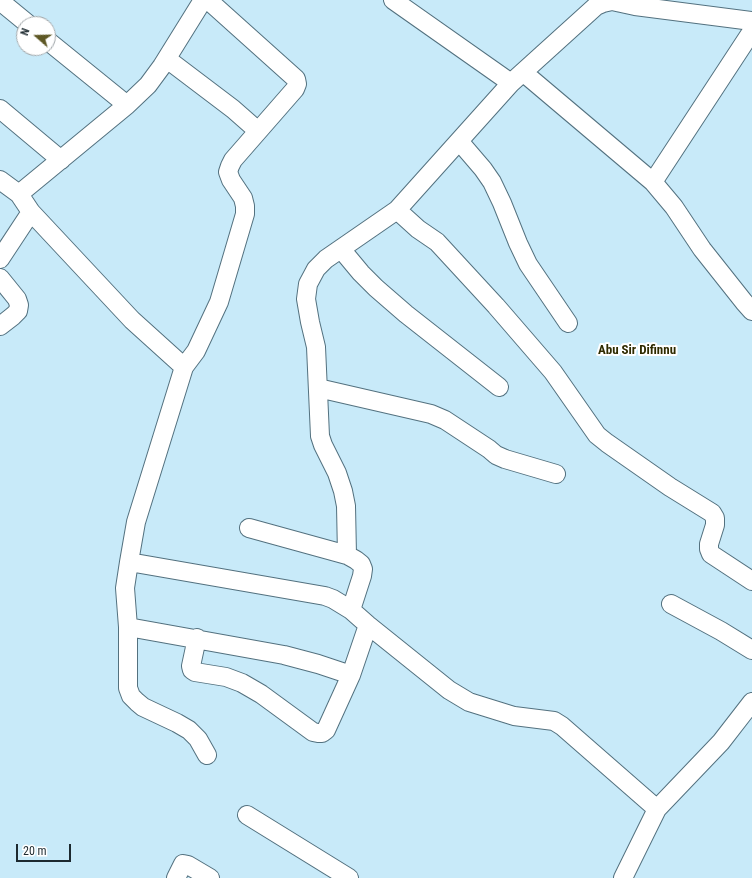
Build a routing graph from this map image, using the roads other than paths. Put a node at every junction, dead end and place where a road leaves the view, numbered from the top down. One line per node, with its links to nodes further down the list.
1 (203, 0): 9 (street)
2 (208, 0): 13 (street)
3 (393, 0): 10 (street)
4 (0, 1): 5 (street)
5 (18, 16)
6 (752, 20): 10 (street)
7 (752, 32): 17 (street)
8 (56, 47): 11 (street)
9 (166, 59): 11 (street); 13 (street)
10 (517, 78): 14 (street); 17 (street)
11 (127, 105): 15 (street)
12 (0, 109): 15 (street)
13 (258, 131): 27 (street)
14 (459, 141): 19 (street); 25 (street)
15 (61, 160): 18 (street)
16 (0, 180): 18 (street)
17 (653, 182): 24 (street)
18 (18, 194): 20 (street)
19 (396, 210): 21 (street); 34 (street)
20 (31, 212): 22 (street); 27 (street)
21 (341, 249): 28 (street); 29 (street)
22 (0, 259)
23 (0, 278): 26 (street)
24 (752, 311)
25 (568, 323)
26 (0, 326)
27 (184, 367): 33 (street)
28 (499, 387)
29 (318, 388): 30 (street); 32 (street)
30 (556, 474)
31 (249, 528): 32 (street)
32 (347, 555): 36 (street)
33 (128, 562): 36 (street); 38 (street)
34 (752, 581)
35 (671, 604): 40 (street)
36 (351, 610): 37 (street)
37 (368, 625): 41 (street); 44 (street)
38 (128, 626): 39 (street); 43 (street)
39 (197, 638): 41 (street); 41 (street)
40 (752, 650)
41 (351, 675)
42 (752, 702): 44 (street)
43 (207, 755)
44 (658, 809): 49 (street)
45 (247, 815): 48 (street)
46 (176, 878): 47 (street)
47 (210, 878)
48 (349, 878)
49 (624, 878)

